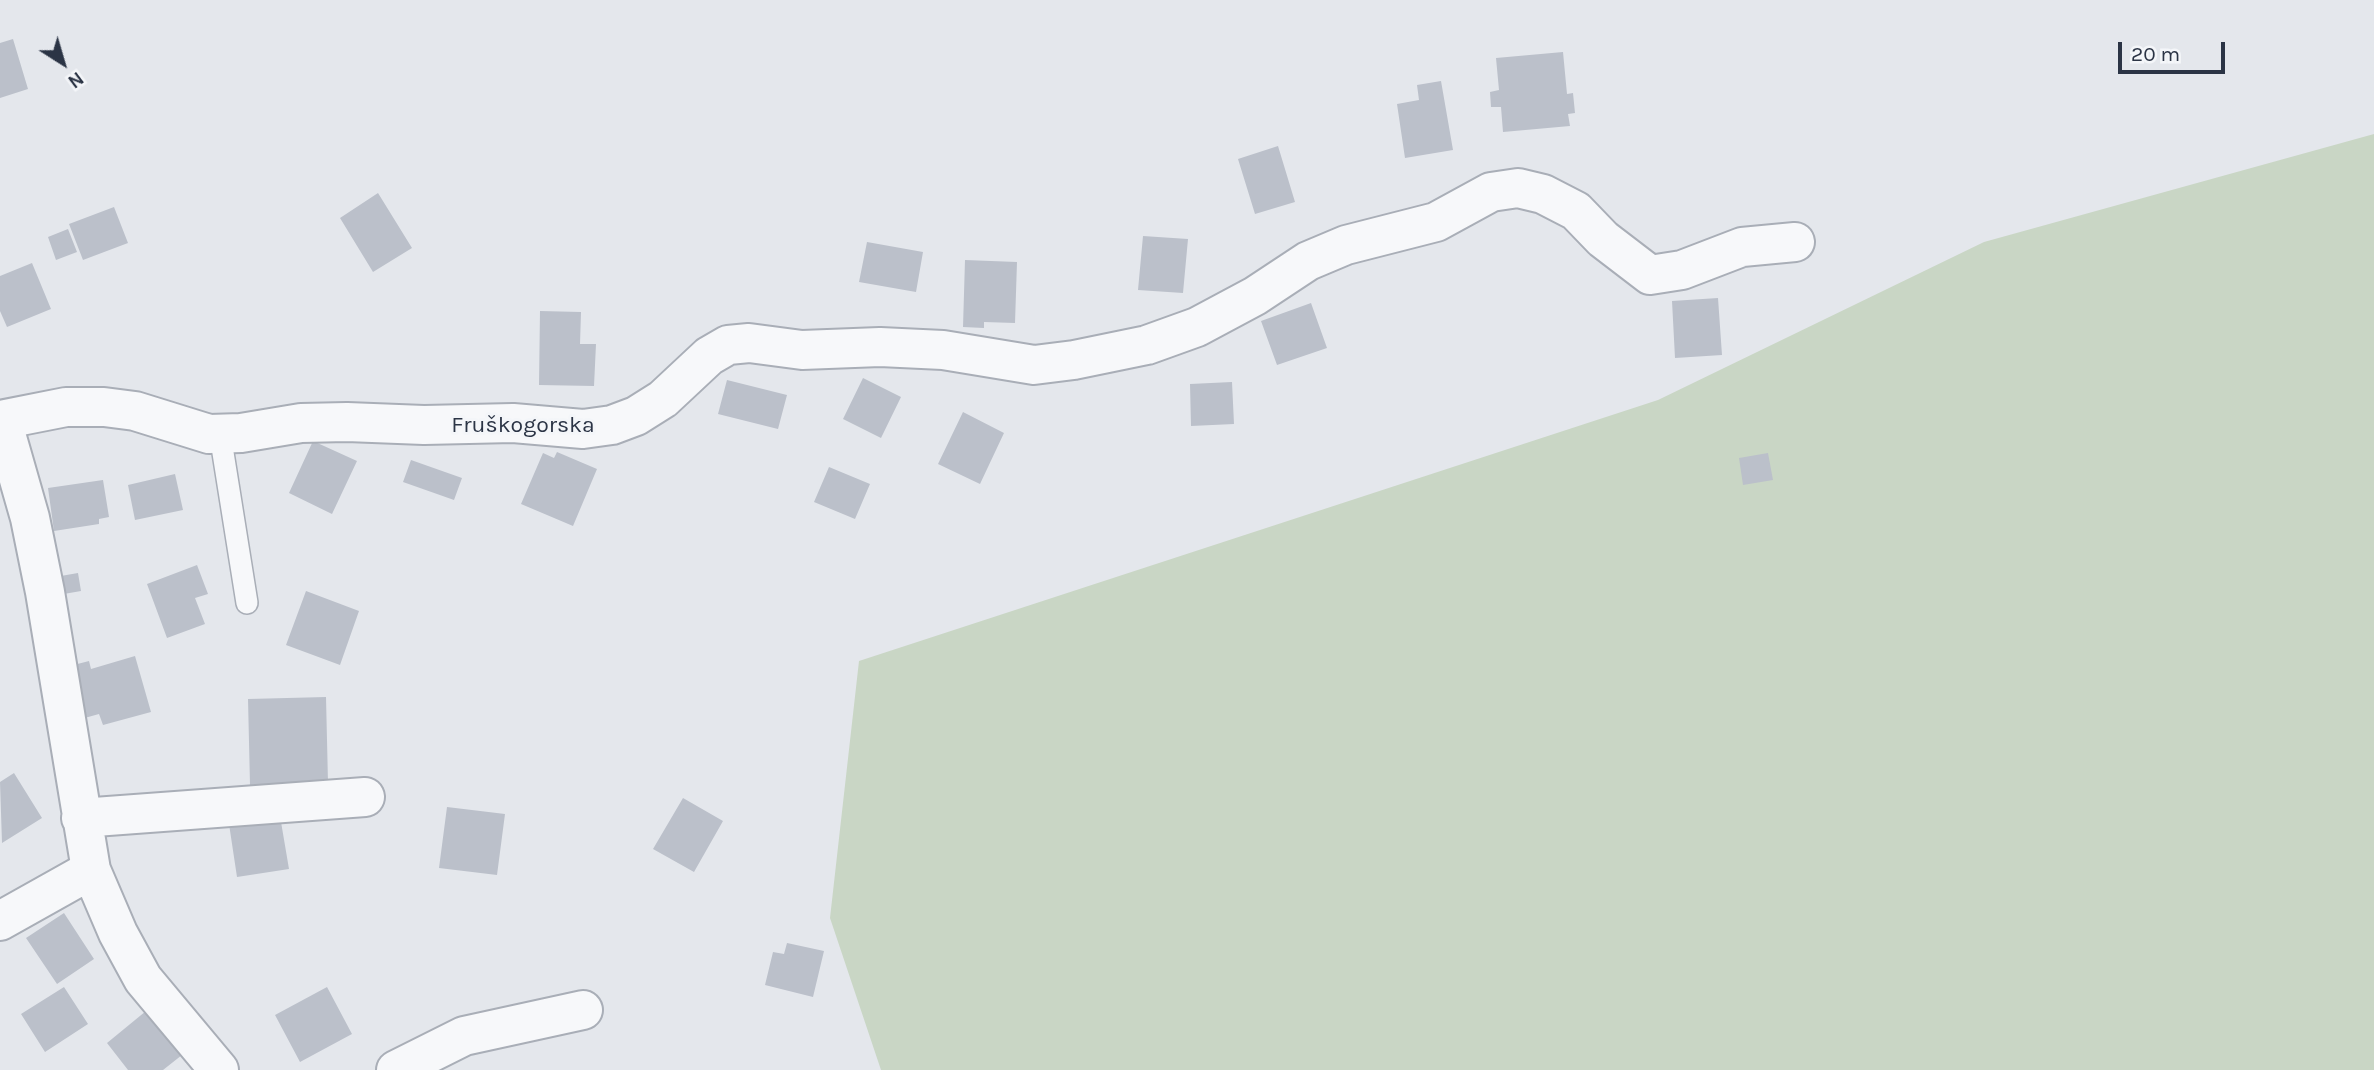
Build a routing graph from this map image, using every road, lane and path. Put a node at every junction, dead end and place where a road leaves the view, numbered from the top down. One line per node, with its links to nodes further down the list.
1 (1795, 242): 3 (street, Fruškogorska)
2 (1, 420): 3 (street, Fruškogorska); 6 (street)
3 (220, 434): 4 (lane)
4 (247, 603)
5 (365, 797): 6 (street)
6 (81, 818): 7 (street)
7 (91, 870): 8 (street); 10 (street)
8 (0, 921)
9 (583, 1010): 11 (street)
10 (219, 1070)
11 (396, 1070)

